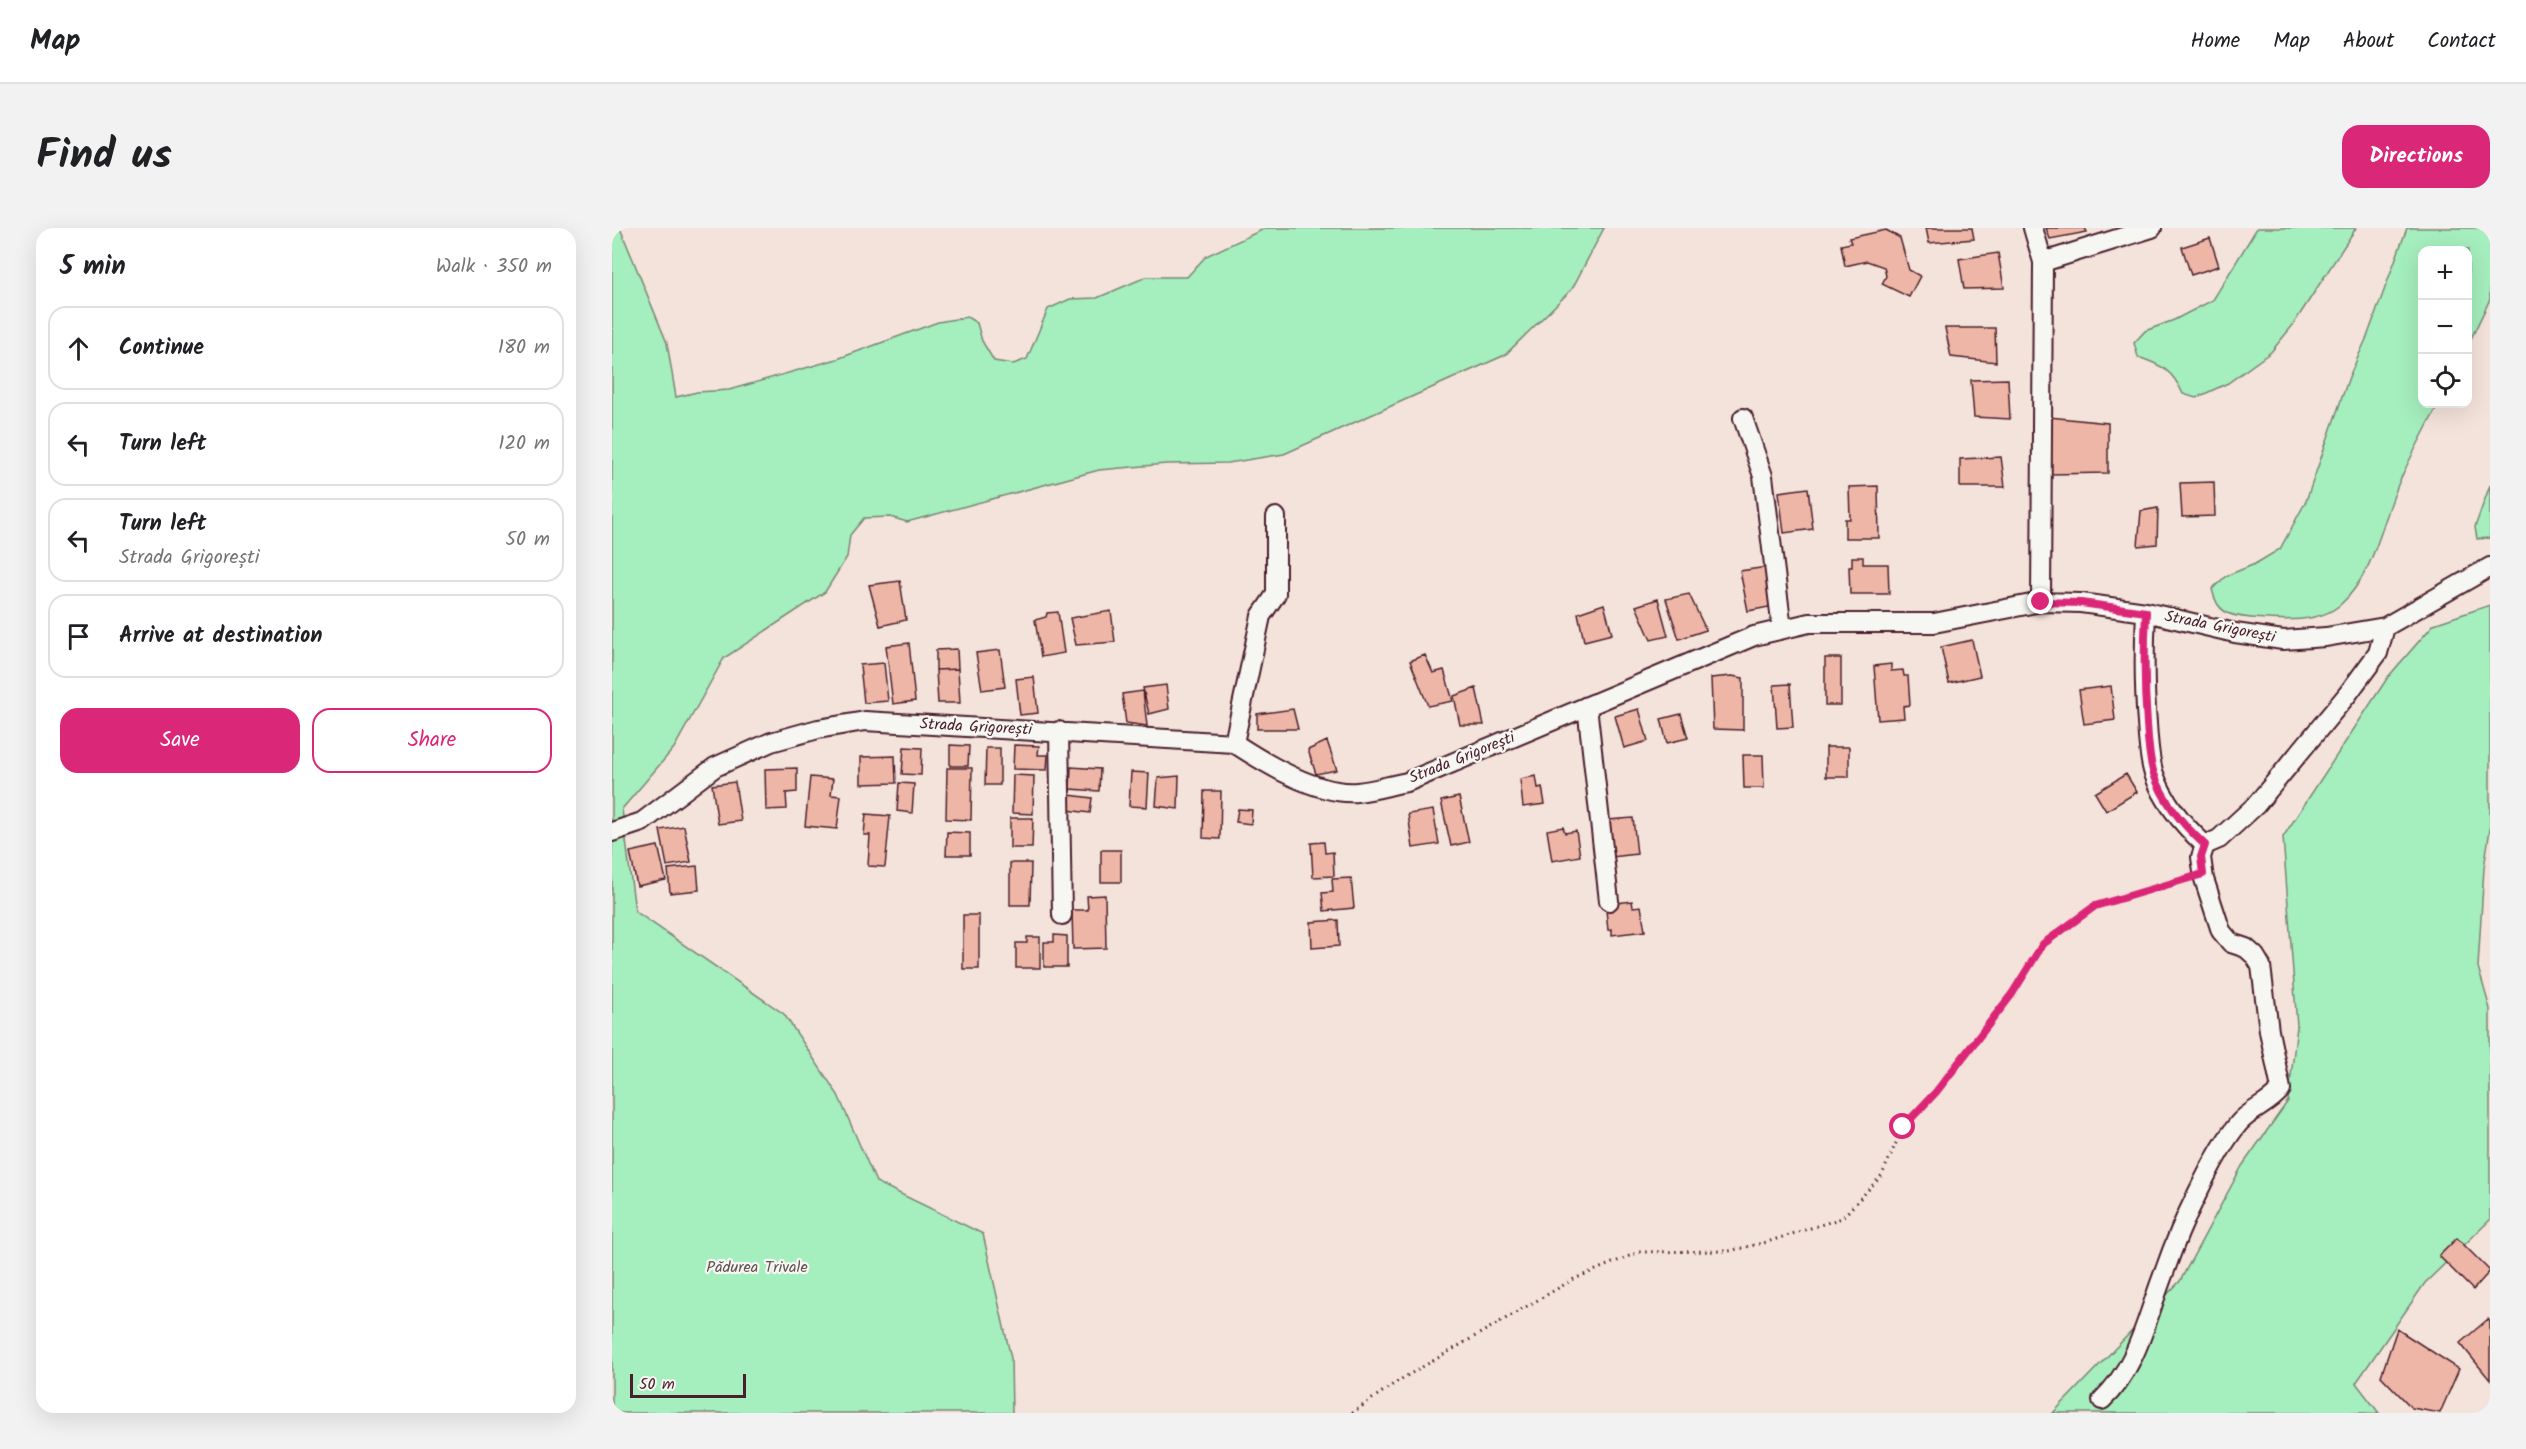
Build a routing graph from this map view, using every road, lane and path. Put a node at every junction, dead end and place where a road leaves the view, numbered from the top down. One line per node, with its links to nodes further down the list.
1 (2033, 228): 3 (street)
2 (2152, 228): 3 (street)
3 (2043, 262): 7 (street)
4 (1743, 418): 10 (street)
5 (1276, 517): 13 (street)
6 (2490, 567): 9 (street, Strada Grigorești)
7 (2041, 602): 8 (street, Strada Grigorești); 10 (street, Strada Grigorești)
8 (2146, 612): 9 (street, Strada Grigorești); 15 (street)
9 (2385, 627): 15 (street)
10 (1782, 629): 11 (street, Strada Grigorești)
11 (1587, 706): 13 (street, Strada Grigorești); 17 (street)
12 (1059, 731): 13 (street, Strada Grigorești); 14 (street, Strada Grigorești); 18 (street)
13 (1234, 743)
14 (612, 832)
15 (2205, 845): 16 (street)
16 (2203, 874): 19 (street); 20 (path)
17 (1609, 901)
18 (1062, 915)
19 (2102, 1400)
20 (1352, 1413)

